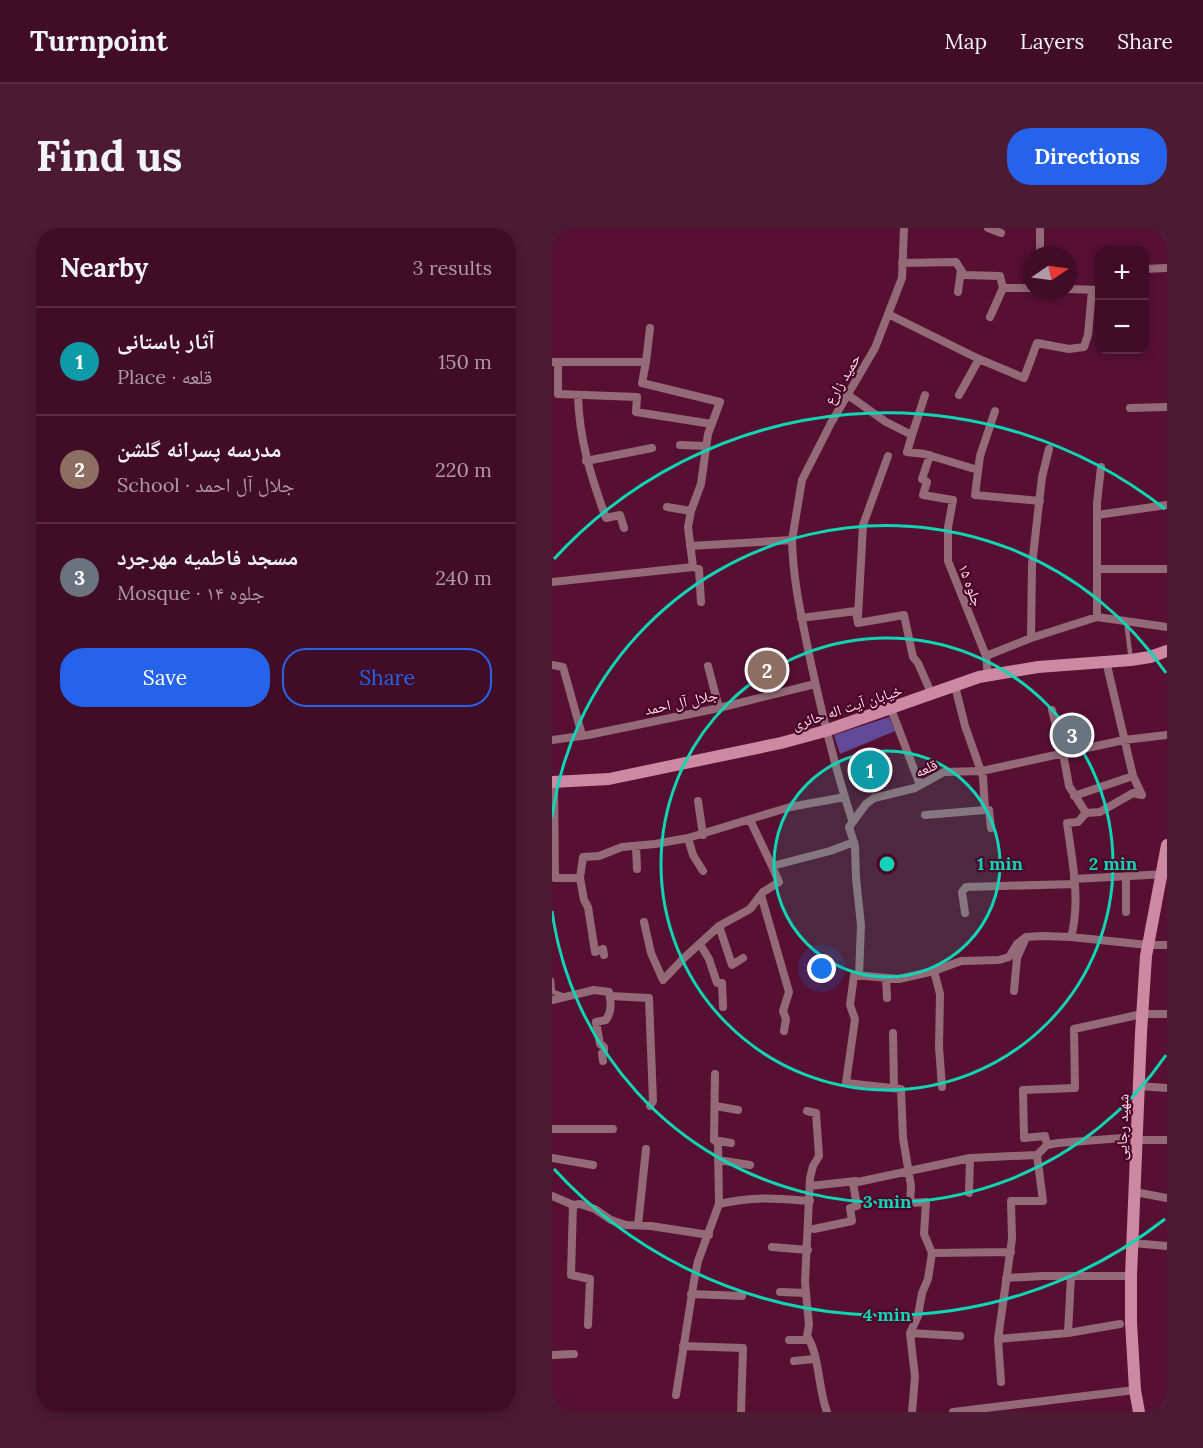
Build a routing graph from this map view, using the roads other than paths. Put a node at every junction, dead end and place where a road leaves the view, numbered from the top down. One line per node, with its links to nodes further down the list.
1 (904, 228): 6 (street, حمید زارع)
2 (988, 228): 4 (street)
3 (1040, 228): 5 (street)
4 (1001, 233)
5 (1040, 246)
6 (902, 263): 9 (street); 16 (street, حمید زارع)
7 (1167, 268): 8 (street)
8 (1149, 269)
9 (961, 270): 10 (street); 14 (street)
10 (1003, 288): 11 (street); 17 (street)
11 (1023, 288)
12 (1077, 289): 13 (street)
13 (1095, 290)
14 (958, 292)
15 (1095, 296): 19 (street)
16 (888, 314): 19 (street); 23 (street, حمید زارع)
17 (990, 317)
18 (650, 328): 21 (street)
19 (979, 359): 25 (street)
20 (555, 362): 21 (street); 22 (street)
21 (646, 362): 29 (street)
22 (578, 395): 29 (street); 37 (street)
23 (848, 395): 30 (street); 46 (street, حمید زارع)
24 (925, 395): 30 (street)
25 (959, 395)
26 (1167, 407): 27 (street)
27 (1130, 408)
28 (995, 411): 39 (street)
29 (712, 424): 32 (street)
30 (912, 435): 36 (street)
31 (681, 445): 32 (street)
32 (706, 446): 43 (street)
33 (652, 448): 37 (street)
34 (1049, 449): 40 (street)
35 (888, 456): 56 (street)
36 (930, 456): 39 (street); 60 (street, جلوه ۱۵)
37 (586, 461): 45 (street)
38 (1101, 467): 44 (street)
39 (978, 470): 40 (street)
40 (1040, 501): 58 (street)
41 (1167, 505): 44 (street)
42 (667, 507): 43 (street)
43 (691, 511): 47 (street)
44 (1097, 515): 49 (street)
45 (624, 528)
46 (792, 540): 47 (street); 54 (street, حمید زارع)
47 (690, 546): 48 (street)
48 (693, 567): 51 (street); 52 (street)
49 (1098, 569): 50 (street); 53 (street)
50 (1167, 569)
51 (552, 582)
52 (701, 602)
53 (1097, 617): 55 (street); 58 (street)
54 (801, 618): 56 (street); 68 (street, حمید زارع)
55 (1126, 621): 57 (street); 63 (lane)
56 (858, 623): 70 (street)
57 (1167, 627)
58 (1031, 638): 60 (street)
59 (1167, 651): 61 (main road)
60 (986, 656): 67 (street, جلوه ۱۵)
61 (1150, 657): 62 (main road); 63 (main road, خیابان آیت اله حائری)
62 (1167, 658)
63 (1131, 660): 64 (main road, خیابان آیت اله حائری)
64 (1107, 661): 67 (main road, خیابان آیت اله حائری); 78 (street)
65 (552, 665): 75 (street)
66 (708, 666): 71 (street)
67 (988, 676): 69 (main road, خیابان آیت اله حائری)
68 (815, 684): 71 (street, جلال آل احمد); 74 (street, حمید زارع)
69 (955, 686): 70 (main road, خیابان آیت اله حائری); 80 (street)
70 (932, 695): 72 (main road, خیابان آیت اله حائری)
71 (719, 708): 75 (street, جلال آل احمد)
72 (891, 709): 74 (main road, خیابان آیت اله حائری); 83 (street)
73 (1052, 710): 79 (street)
74 (825, 731): 82 (main road, خیابان آیت اله حائری); 85 (street, حمید زارع)
75 (582, 735): 77 (street, جلال آل احمد)
76 (1167, 735): 78 (street, قلعه)
77 (552, 740)
78 (1124, 740): 79 (street, قلعه); 81 (street)
79 (1063, 753): 80 (street, قلعه); 84 (street)
80 (981, 771): 83 (street, قلعه); 87 (street)
81 (1133, 776): 84 (street); 88 (street)
82 (553, 782): 99 (street)
83 (920, 785): 91 (street, قلعه)
84 (1074, 796): 88 (street)
85 (845, 797): 90 (street); 91 (street, حمید زارع)
86 (698, 801): 93 (street)
87 (985, 810): 89 (street); 92 (street)
88 (1086, 813): 106 (street)
89 (925, 815)
90 (750, 820): 93 (street); 98 (street)
91 (850, 823): 95 (street, حمید زارع)
92 (991, 828)
93 (703, 835): 94 (street)
94 (688, 838): 97 (street); 101 (street)
95 (854, 842): 98 (street); 120 (street, حمید زارع)
96 (1167, 845): 102 (main road, شهید رجایی)
97 (636, 846): 100 (street); 104 (street)
98 (772, 866): 107 (street)
99 (554, 868): 105 (street)
100 (638, 869)
101 (703, 872)
102 (1164, 874): 103 (street); 115 (main road, شهید رجایی)
103 (1126, 876): 106 (street); 108 (street)
104 (580, 878): 105 (street); 117 (street)
105 (554, 880)
106 (1074, 882): 109 (street); 113 (street)
107 (761, 895): 111 (street); 131 (street)
108 (1126, 912)
109 (966, 913)
110 (644, 922): 114 (street)
111 (719, 926): 114 (street); 118 (street)
112 (1026, 937): 113 (street); 119 (street); 123 (street)
113 (1071, 937): 115 (street)
114 (700, 944): 128 (street)
115 (1148, 945): 116 (street); 129 (main road, شهید رجایی)
116 (1167, 945)
117 (604, 955)
118 (743, 958)
119 (934, 971): 121 (street); 136 (street)
120 (859, 975): 121 (street); 137 (street, حمید زارع)
121 (886, 978): 126 (street)
122 (552, 980): 125 (lane)
123 (1014, 991)
124 (610, 994): 125 (street); 133 (street); 139 (street)
125 (566, 997): 127 (street)
126 (887, 998)
127 (552, 1000)
128 (723, 1007)
129 (1142, 1014): 130 (street); 135 (main road, شهید رجایی); 150 (street)
130 (1167, 1014)
131 (784, 1031)
132 (894, 1033): 137 (street)
133 (603, 1061)
134 (715, 1074): 140 (street)
135 (1139, 1086): 138 (street); 147 (main road, شهید رجایی)
136 (942, 1087)
137 (894, 1088): 158 (street)
138 (1167, 1088)
139 (650, 1106)
140 (716, 1106): 141 (street); 146 (street)
141 (738, 1110)
142 (807, 1111): 160 (street)
143 (552, 1129): 144 (street)
144 (613, 1129)
145 (1123, 1138): 150 (street)
146 (714, 1140): 149 (street); 155 (street)
147 (1137, 1140): 148 (street); 161 (main road, شهید رجایی)
148 (1167, 1140)
149 (730, 1143)
150 (1047, 1145): 152 (street)
151 (646, 1149): 168 (street)
152 (1037, 1155): 154 (street); 175 (street)
153 (552, 1158): 156 (street)
154 (970, 1158): 158 (street); 162 (street)
155 (718, 1160): 157 (street); 166 (street)
156 (593, 1165)
157 (750, 1165)
158 (908, 1172): 159 (street); 176 (street)
159 (874, 1179): 160 (street); 169 (street)
160 (810, 1186): 165 (street)
161 (1135, 1192): 164 (street); 171 (main road, شهید رجایی)
162 (969, 1193)
163 (552, 1196): 167 (street)
164 (1167, 1198)
165 (810, 1201): 166 (street); 174 (street)
166 (719, 1204): 170 (street)
167 (573, 1205): 168 (street); 185 (street)
168 (638, 1225): 170 (street)
169 (814, 1229)
170 (709, 1235): 182 (street)
171 (1132, 1243): 173 (street); 178 (main road, شهید رجایی)
172 (772, 1246): 174 (street)
173 (1167, 1246)
174 (808, 1250): 181 (street)
175 (1011, 1252): 176 (street); 179 (street)
176 (932, 1253): 186 (street)
177 (1071, 1276): 178 (street); 179 (street); 187 (street)
178 (1131, 1276): 198 (main road, شهید رجایی)
179 (1006, 1278): 189 (street)
180 (780, 1292): 181 (street)
181 (806, 1293): 191 (street)
182 (691, 1294): 183 (street); 192 (street)
183 (742, 1296)
184 (1120, 1324): 187 (street)
185 (588, 1325)
186 (910, 1333): 188 (street); 202 (street)
187 (1068, 1333): 189 (street)
188 (960, 1336)
189 (998, 1339): 197 (street)
190 (789, 1340): 191 (street)
191 (810, 1340): 195 (street)
192 (683, 1346): 199 (street); 200 (street)
193 (574, 1354): 194 (street)
194 (552, 1355)
195 (814, 1359): 196 (street); 201 (street)
196 (794, 1361)
197 (1001, 1382)
198 (1135, 1390): 203 (street); 204 (main road, شهید رجایی)
199 (676, 1395)
200 (741, 1412)
201 (827, 1412)
202 (912, 1412)
203 (953, 1412)
204 (1139, 1412)

